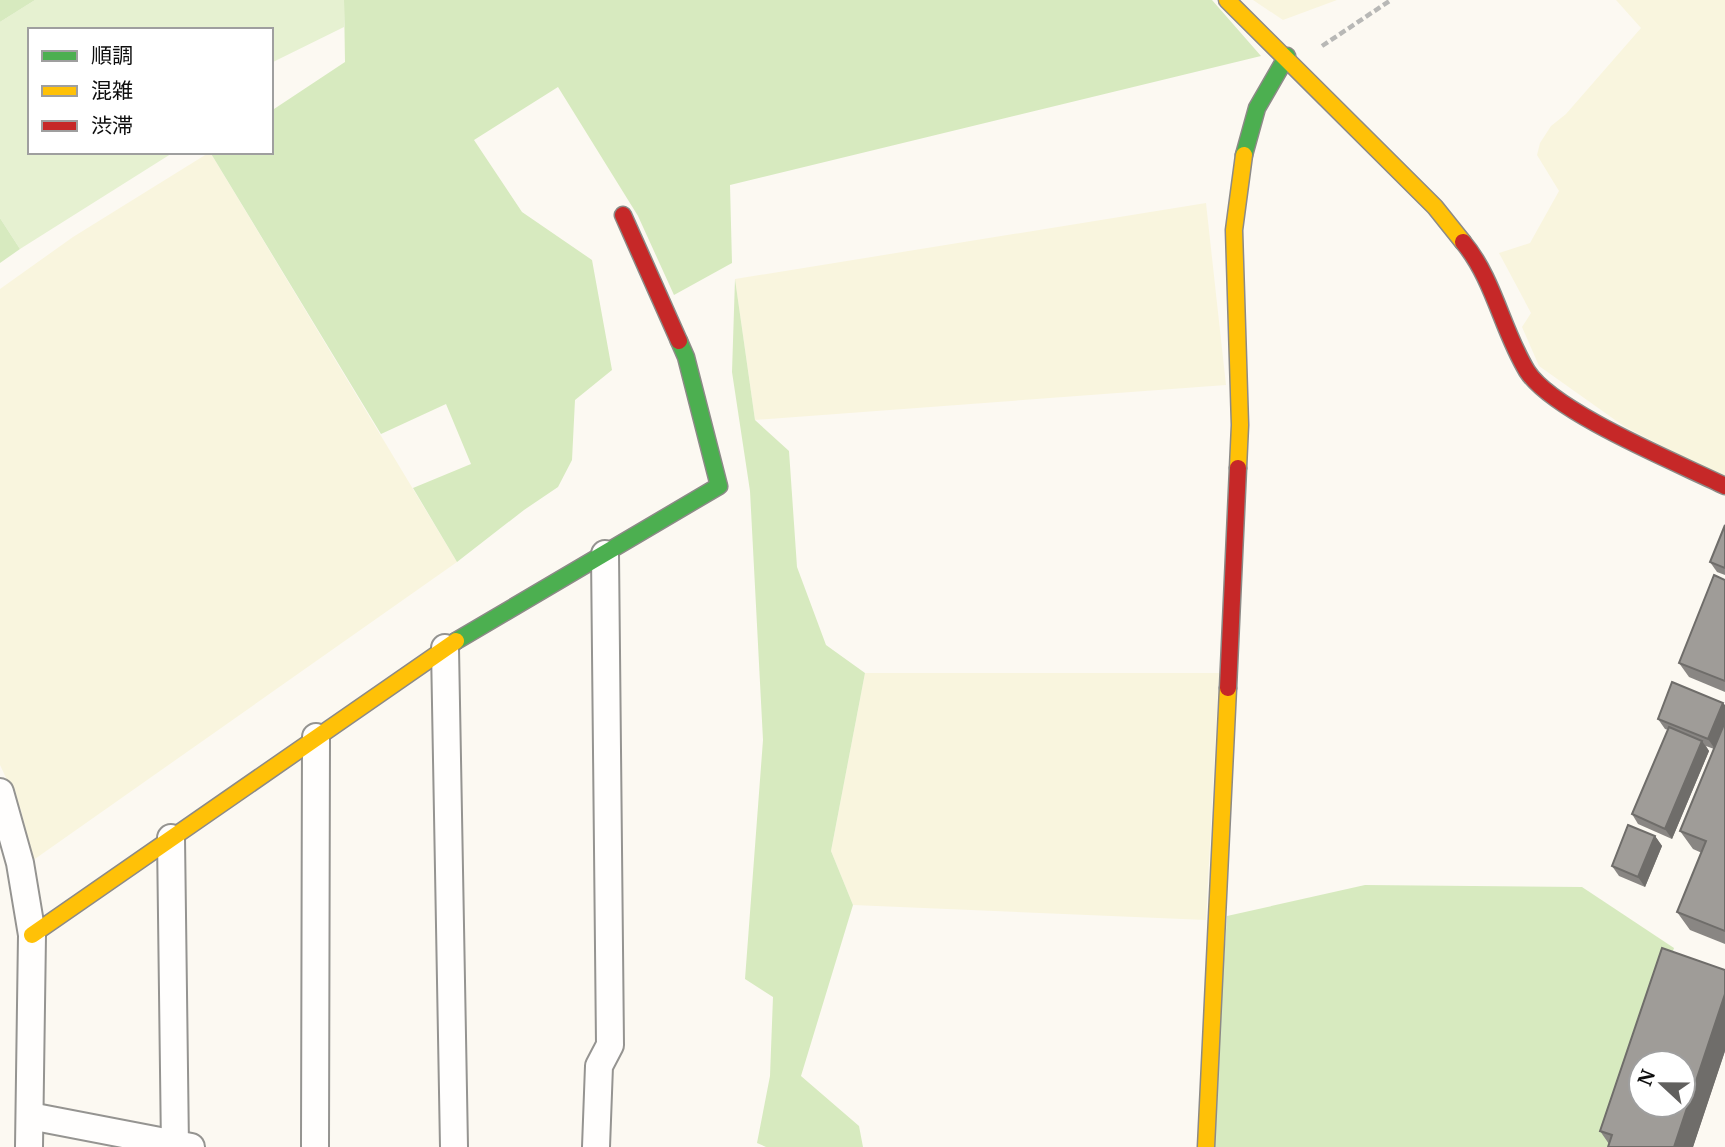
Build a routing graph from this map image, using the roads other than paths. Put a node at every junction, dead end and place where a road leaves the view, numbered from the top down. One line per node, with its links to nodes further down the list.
1 (1227, 0): 2 (street)
2 (1287, 56): 4 (street); 17 (street)
3 (623, 215): 5 (street)
4 (1725, 486)
5 (605, 554): 6 (street); 16 (street)
6 (445, 648): 7 (street); 15 (street)
7 (316, 737): 9 (street); 14 (street)
8 (0, 792): 10 (street)
9 (171, 838): 10 (street); 12 (street)
10 (32, 934): 11 (street)
11 (30, 1116): 12 (street); 13 (street)
12 (181, 1146)
13 (29, 1147)
14 (315, 1147)
15 (453, 1147)
16 (596, 1147)
17 (1206, 1147)

